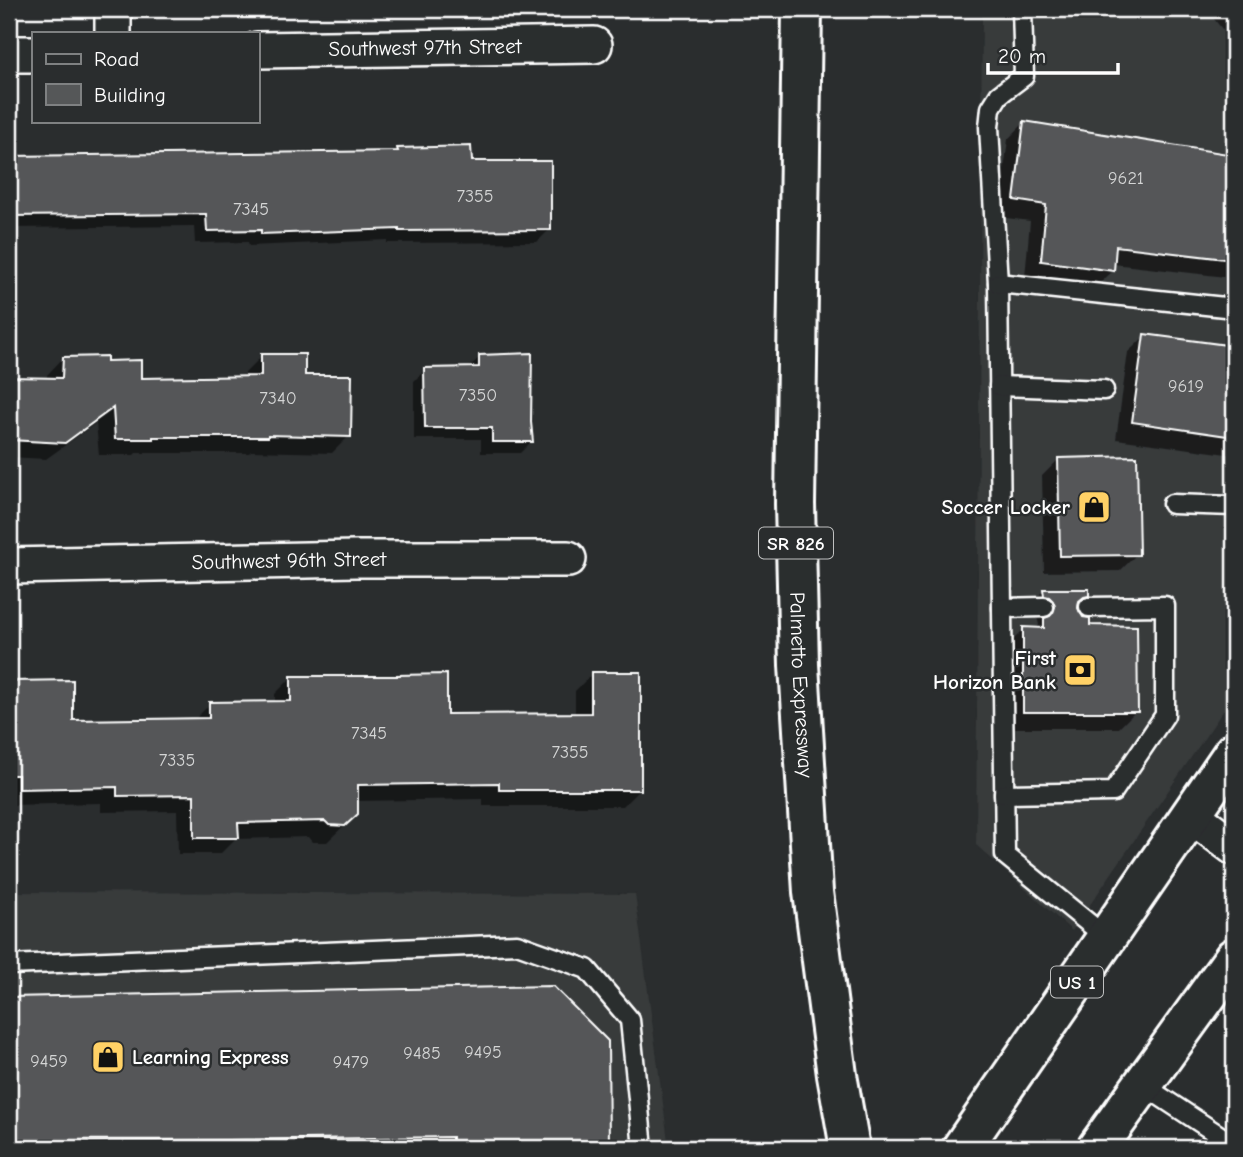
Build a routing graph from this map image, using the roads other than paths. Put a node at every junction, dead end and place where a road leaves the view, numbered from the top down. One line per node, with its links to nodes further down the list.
1 (113, 9): 4 (street)
2 (802, 9): 30 (highway, Palmetto Expressway / SR 826)
3 (1022, 9): 9 (lane)
4 (113, 32)
5 (594, 45): 6 (street, Southwest 97th Street)
6 (259, 50)
7 (9, 54): 8 (street)
8 (32, 54)
9 (998, 283): 10 (lane); 11 (lane)
10 (1234, 308)
11 (999, 386): 12 (lane); 19 (lane)
12 (1104, 390)
13 (1172, 504): 14 (lane)
14 (1234, 506)
15 (568, 559): 16 (street, Southwest 96th Street)
16 (9, 566)
17 (1044, 607): 19 (lane)
18 (1090, 607): 21 (lane)
19 (1002, 608): 21 (lane)
20 (1234, 752): 22 (highway, US 1)
21 (1004, 794): 24 (lane)
22 (1191, 815): 23 (street); 24 (highway, US 1)
23 (1234, 847)
24 (1107, 939): 31 (highway, US 1)
25 (1234, 958): 27 (highway)
26 (9, 965): 29 (lane)
27 (1143, 1085): 28 (lane); 32 (highway)
28 (1234, 1145)
29 (643, 1148)
30 (850, 1148)
31 (962, 1148)
32 (1097, 1148)

